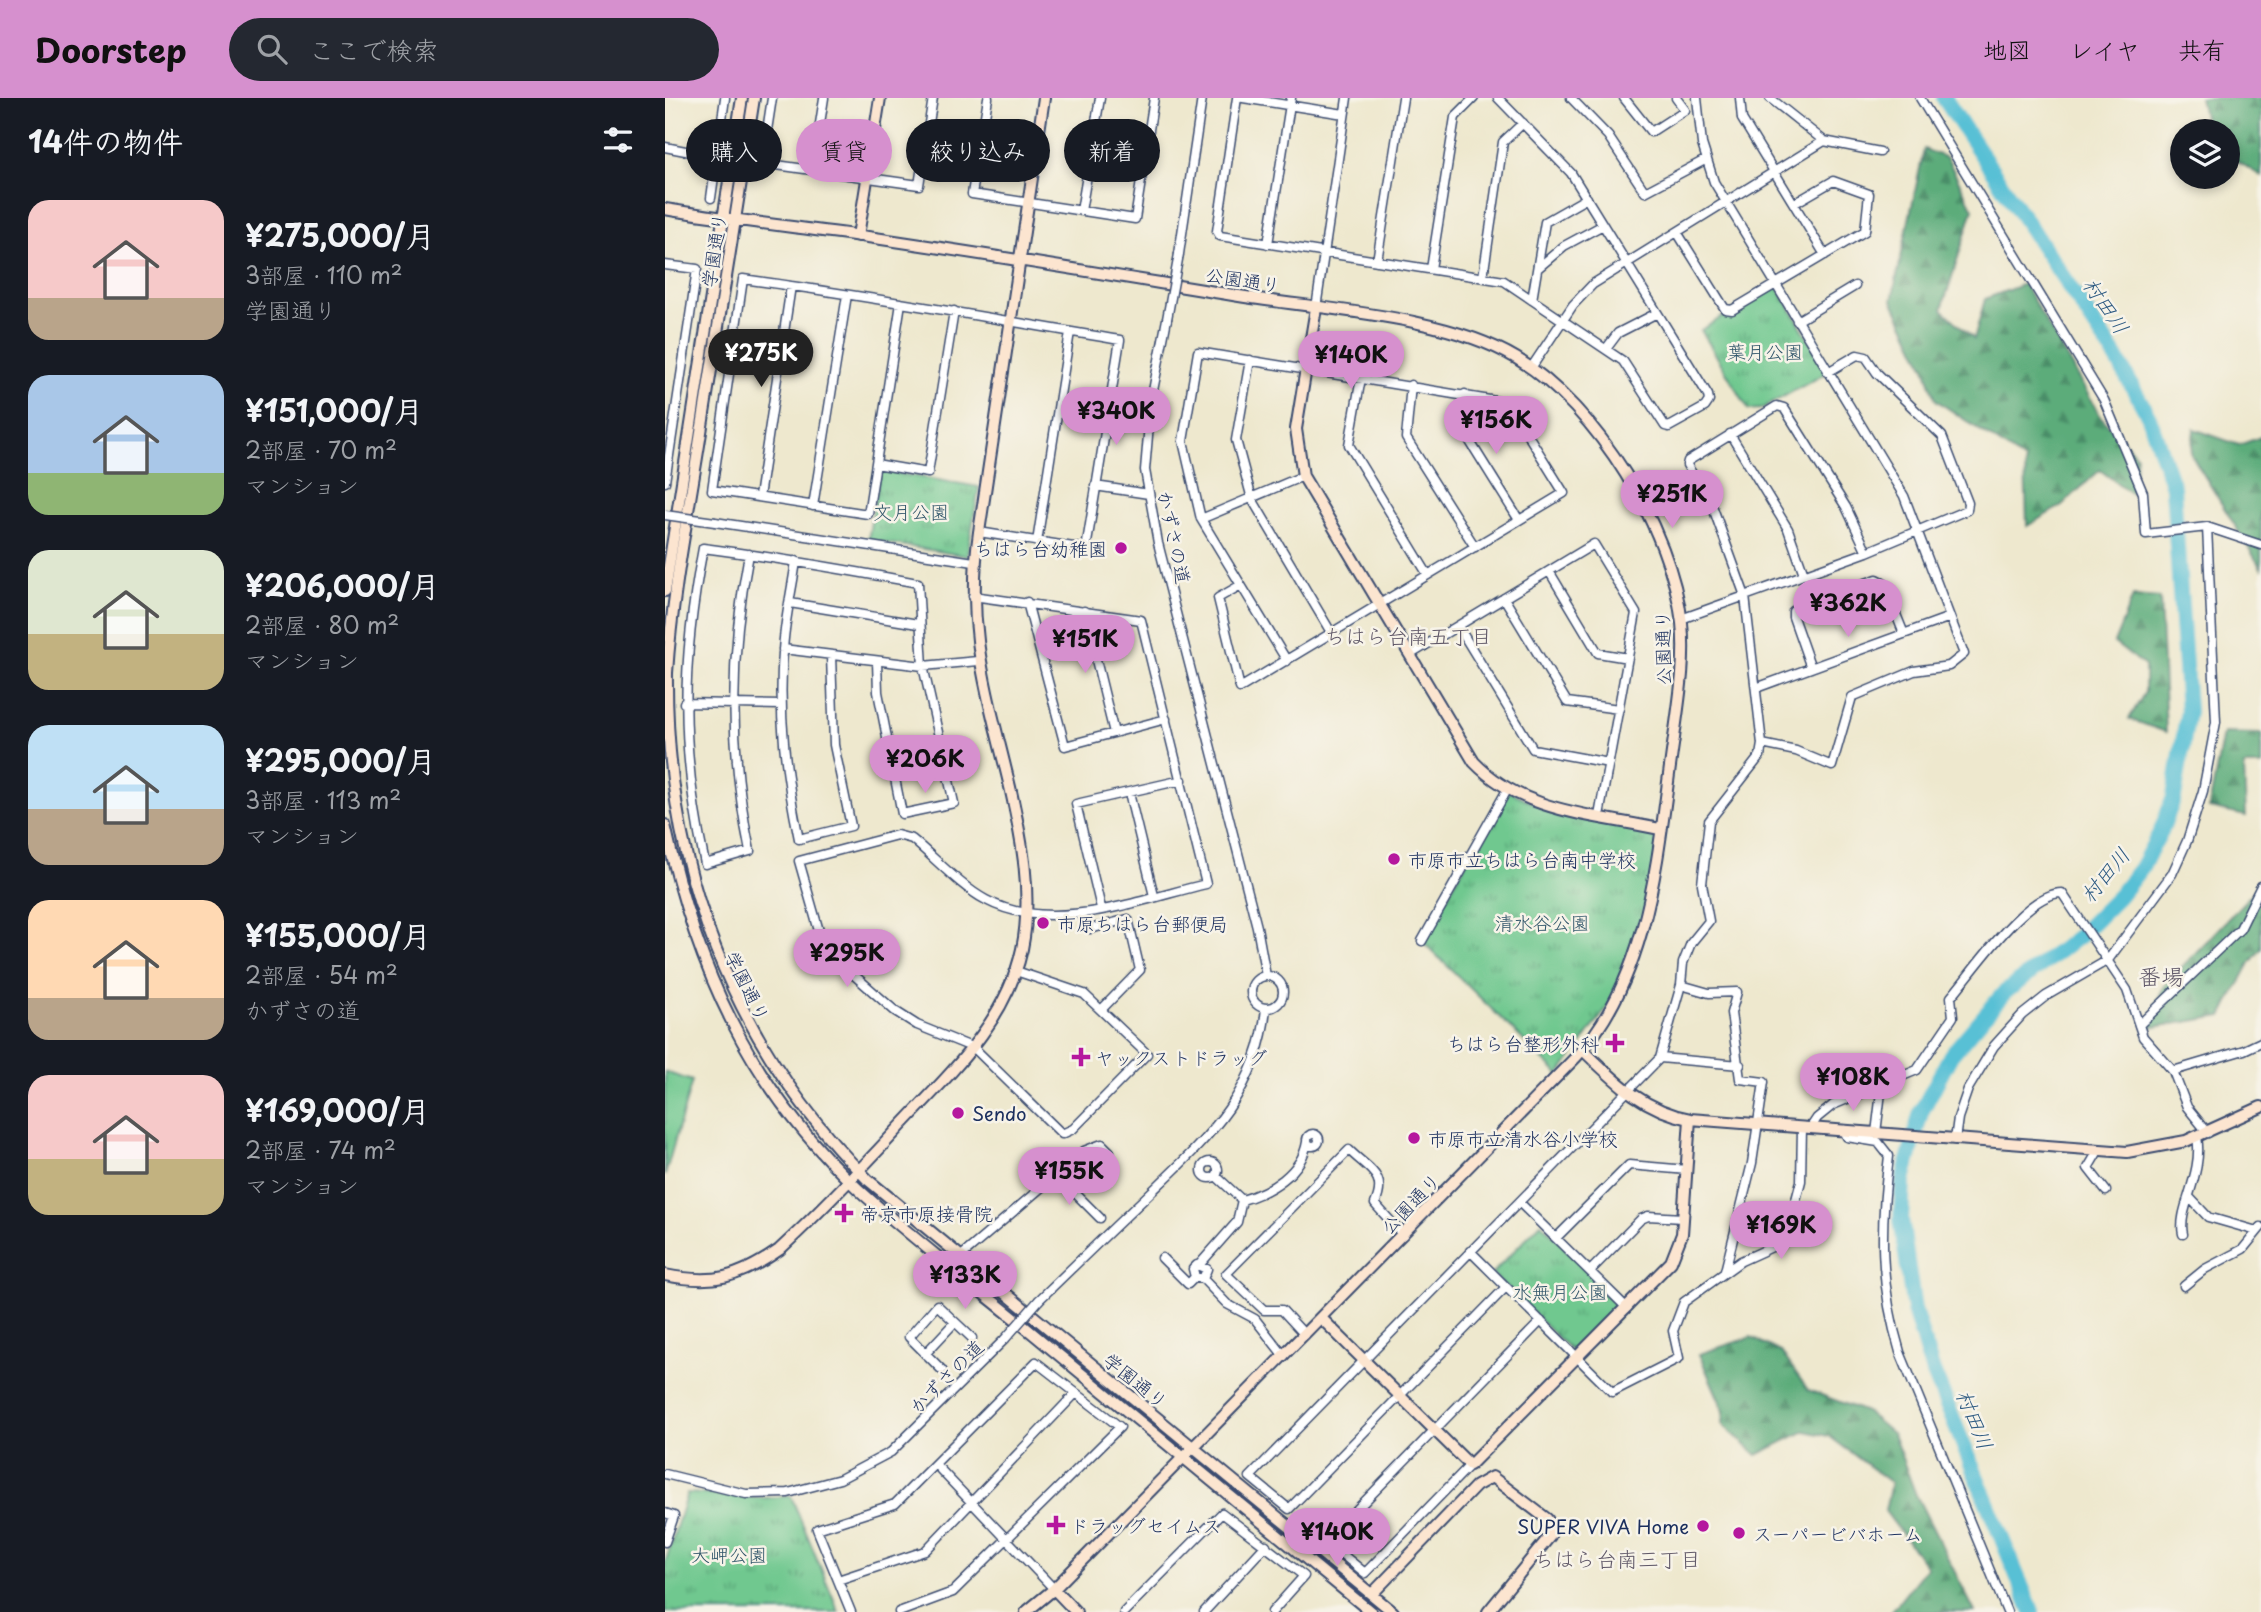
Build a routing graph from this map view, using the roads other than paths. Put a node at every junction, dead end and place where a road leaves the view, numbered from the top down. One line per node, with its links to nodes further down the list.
1 (725, 98): 28 (street)
2 (743, 98): 49 (street, 学園通り)
3 (754, 98): 49 (street, 学園通り)
4 (772, 98): 37 (street)
5 (824, 98): 29 (street)
6 (880, 98): 30 (street)
7 (933, 98): 39 (street)
8 (988, 98): 44 (street)
9 (1044, 98): 44 (street)
10 (1100, 98): 48 (street)
11 (1154, 98): 48 (street)
12 (1202, 98): 89 (street, かずさの道, bridge)
13 (1237, 98): 53 (street)
14 (1243, 98): 26 (street)
15 (1347, 98): 27 (street)
16 (1403, 98): 57 (street)
17 (1473, 98): 61 (street)
18 (1499, 98): 31 (street)
19 (1571, 98): 36 (street)
20 (1624, 98): 21 (street)
21 (1676, 98)
22 (1697, 98): 36 (street)
23 (1740, 98): 38 (street)
24 (1770, 98): 32 (street)
25 (1920, 98): 96 (street)
26 (1290, 102): 27 (street); 53 (street)
27 (1344, 114): 54 (street)
28 (722, 119)
29 (821, 119)
30 (877, 119)
31 (1523, 123): 43 (street); 62 (street)
32 (1824, 141): 35 (street); 38 (street)
33 (665, 147): 34 (street)
34 (686, 151)
35 (1880, 152)
36 (1705, 160): 45 (street)
37 (796, 166)
38 (1776, 173): 45 (street); 46 (street)
39 (892, 181)
40 (713, 182): 42 (street)
41 (867, 182): 52 (street)
42 (711, 198)
43 (1587, 198): 50 (street); 60 (street)
44 (1027, 202): 48 (street); 56 (street)
45 (1726, 203): 51 (street); 63 (street)
46 (1795, 203): 55 (street); 55 (street)
47 (665, 209): 49 (street, 公園通り)
48 (1081, 211)
49 (730, 220): 52 (street, 公園通り); 110 (street, 学園通り); 181 (street, 学園通り)
50 (1603, 225): 58 (street); 60 (street)
51 (1677, 232): 58 (street); 63 (street)
52 (858, 236): 56 (street, 公園通り)
53 (1268, 244): 54 (street)
54 (1322, 253): 57 (street); 69 (street)
55 (1825, 255): 63 (street)
56 (1018, 261): 69 (street, 公園通り); 72 (street)
57 (1377, 261): 61 (street)
58 (1626, 263): 71 (street); 73 (street)
59 (665, 265): 87 (street)
60 (1538, 268): 67 (street)
61 (1431, 269): 62 (street)
62 (1483, 277): 67 (street)
63 (1776, 284): 74 (street)
64 (791, 286): 66 (street); 90 (street); 90 (street)
65 (1855, 286): 74 (street)
66 (847, 295): 68 (street); 92 (street)
67 (1532, 300): 73 (street)
68 (901, 303): 70 (street); 85 (street)
69 (1315, 308): 78 (street, 公園通り); 79 (street)
70 (954, 311): 72 (street); 85 (street)
71 (1657, 313): 76 (street); 76 (street)
72 (1009, 320): 75 (street); 98 (street)
73 (1563, 320): 76 (street); 78 (street)
74 (1797, 321): 80 (street)
75 (1070, 332): 88 (street); 99 (street)
76 (1606, 349)
77 (1250, 360): 79 (street); 91 (street); 94 (street)
78 (1531, 368): 119 (street, 公園通り)
79 (1304, 369): 81 (street); 86 (street)
80 (1828, 372): 97 (street); 97 (street)
81 (1361, 378): 82 (street); 108 (street)
82 (1411, 385): 83 (street); 101 (street)
83 (1465, 394): 95 (street); 95 (street)
84 (1730, 434): 102 (street); 107 (street); 112 (street)
85 (876, 464): 92 (street)
86 (1303, 476): 91 (street); 116 (street)
87 (665, 482)
88 (1095, 486): 89 (street); 99 (street)
89 (1149, 494): 156 (street, かずさの道)
90 (759, 497): 92 (street)
91 (1252, 499): 94 (street); 122 (street)
92 (813, 506)
93 (665, 514): 105 (street, bridge)
94 (1201, 519): 109 (street)
95 (1519, 520): 101 (street)
96 (2207, 527): 100 (street); 154 (street)
97 (1919, 531): 102 (street); 118 (street)
98 (979, 532): 99 (street); 105 (street)
99 (1037, 542)
100 (2261, 545)
101 (1475, 547): 108 (street)
102 (1867, 552): 107 (street)
103 (749, 554): 104 (street); 134 (street); 135 (street)
104 (796, 561): 115 (street); 120 (street)
105 (975, 562): 111 (street)
106 (1549, 571): 113 (street); 127 (street); 127 (street)
107 (1804, 574): 112 (street)
108 (1428, 575): 116 (street)
109 (1241, 585): 128 (street); 128 (street)
110 (665, 591)
111 (973, 596): 114 (street); 130 (street)
112 (1745, 596): 119 (street); 133 (street)
113 (1504, 598): 121 (street); 137 (street)
114 (1027, 602): 117 (street); 139 (street)
115 (790, 603): 120 (street); 124 (street)
116 (1381, 604): 122 (street); 125 (street)
117 (1084, 611): 138 (street); 139 (street)
118 (1950, 617): 123 (street); 140 (street)
119 (1681, 619): 147 (street, 公園通り)
120 (918, 624): 131 (street)
121 (1458, 626): 125 (street); 141 (street)
122 (1332, 634): 128 (street)
123 (1903, 634): 132 (street); 132 (street)
124 (783, 649): 126 (street); 136 (street)
125 (1411, 654): 143 (street)
126 (831, 655): 129 (street); 136 (street)
127 (1628, 658): 137 (street)
128 (1287, 661)
129 (877, 662): 131 (street); 131 (street)
130 (978, 662): 131 (street); 151 (street)
131 (923, 666)
132 (1811, 668): 133 (street)
133 (1756, 688): 140 (street)
134 (684, 703): 135 (street); 135 (street)
135 (732, 704): 136 (street)
136 (781, 705)
137 (1619, 709): 141 (street)
138 (1165, 719): 139 (street); 142 (street)
139 (1114, 733)
140 (1762, 744): 157 (street)
141 (1609, 763): 145 (street)
142 (1182, 780): 144 (street); 149 (street)
143 (1507, 790): 145 (street); 153 (street)
144 (1129, 793): 149 (street); 150 (street)
145 (1599, 816): 147 (street)
146 (665, 825): 184 (street, 学園通り)
147 (1660, 829): 163 (street, 公園通り)
148 (2261, 886): 160 (street)
149 (1154, 896): 150 (street)
150 (1101, 908): 151 (street)
151 (1025, 913): 155 (street); 162 (street)
152 (1090, 929): 159 (street)
153 (1422, 941)
154 (2108, 960): 160 (street); 167 (street); 176 (street)
155 (1016, 971): 159 (street); 162 (street)
156 (1266, 976): 158 (street); 158 (street)
157 (1681, 985): 164 (street); 165 (street)
158 (1266, 1008): 222 (street, かずさの道, bridge)
159 (1101, 1010): 162 (street)
160 (2139, 1026): 166 (street)
161 (2261, 1042): 166 (street)
162 (974, 1048): 181 (street)
163 (1583, 1050): 168 (street); 193 (street, 公園通り)
164 (1660, 1058): 165 (street); 168 (street)
165 (1740, 1065): 171 (street)
166 (2173, 1071): 175 (street)
167 (1882, 1084): 172 (street); 174 (street)
168 (1626, 1091): 170 (street); 188 (street)
169 (2261, 1108): 175 (street)
170 (1690, 1119): 171 (street); 180 (street)
171 (1756, 1123): 172 (street); 198 (street)
172 (1807, 1127): 173 (street); 198 (street)
173 (1844, 1130): 174 (street); 241 (street)
174 (1876, 1133): 176 (street)
175 (2202, 1135): 178 (street); 186 (street)
176 (1955, 1140): 178 (street)
177 (1307, 1142): 187 (street)
178 (2098, 1150): 185 (street)
179 (1110, 1152): 182 (street)
180 (1687, 1170): 190 (street); 194 (street)
181 (858, 1171): 184 (street); 196 (street, 学園通り)
182 (1057, 1175): 189 (street); 196 (street)
183 (1216, 1176): 187 (street)
184 (849, 1180): 200 (street); 219 (street, 学園通り)
185 (2106, 1191)
186 (2190, 1198): 191 (street); 192 (street)
187 (1242, 1200): 201 (street)
188 (1519, 1202): 194 (street); 195 (street)
189 (1100, 1218)
190 (1683, 1218): 199 (street); 204 (street)
191 (2259, 1229): 202 (street)
192 (2183, 1234)
193 (1403, 1235): 205 (street, 公園通り); 208 (street)
194 (1556, 1238): 199 (street)
195 (1470, 1251): 203 (street); 213 (street)
196 (959, 1258): 218 (street, 学園通り)
197 (1162, 1258): 201 (street)
198 (1725, 1271): 212 (street)
199 (1590, 1272): 204 (street)
200 (665, 1275)
201 (1199, 1278): 211 (street)
202 (2184, 1286)
203 (1506, 1287): 206 (street); 216 (street)
204 (1627, 1308): 212 (street)
205 (1321, 1318): 208 (street, 公園通り); 213 (street)
206 (1541, 1321): 212 (street); 217 (street)
207 (955, 1322): 209 (street); 210 (street); 210 (street)
208 (1305, 1335): 211 (street, 公園通り)
209 (972, 1339)
210 (925, 1354): 214 (street)
211 (1284, 1356): 218 (street, 公園通り)
212 (1578, 1357): 221 (street)
213 (1364, 1361): 216 (street); 216 (street)
214 (942, 1370)
215 (1076, 1393): 220 (street); 223 (street); 225 (street)
216 (1399, 1395): 217 (street)
217 (1434, 1430): 221 (street); 221 (street)
218 (1193, 1449): 219 (street, 公園通り); 230 (street, 学園通り)
219 (1183, 1458): 229 (street, 公園通り); 238 (street, 学園通り)
220 (935, 1464): 223 (street); 228 (street)
221 (1470, 1465)
222 (665, 1474)
223 (971, 1503): 225 (street); 228 (street)
224 (665, 1513): 226 (street)
225 (1008, 1540): 229 (street); 232 (street)
226 (665, 1542)
227 (1266, 1545): 235 (street); 236 (street); 237 (street)
228 (838, 1580): 231 (street)
229 (1054, 1589): 233 (street, 公園通り); 234 (street)
230 (1372, 1594): 239 (street, 学園通り); 240 (street)
231 (851, 1612)
232 (899, 1612)
233 (1026, 1612)
234 (1076, 1612)
235 (1124, 1612)
236 (1204, 1612)
237 (1272, 1612)
238 (1371, 1612)
239 (1393, 1612)
240 (1489, 1612)
241 (2007, 1612)

